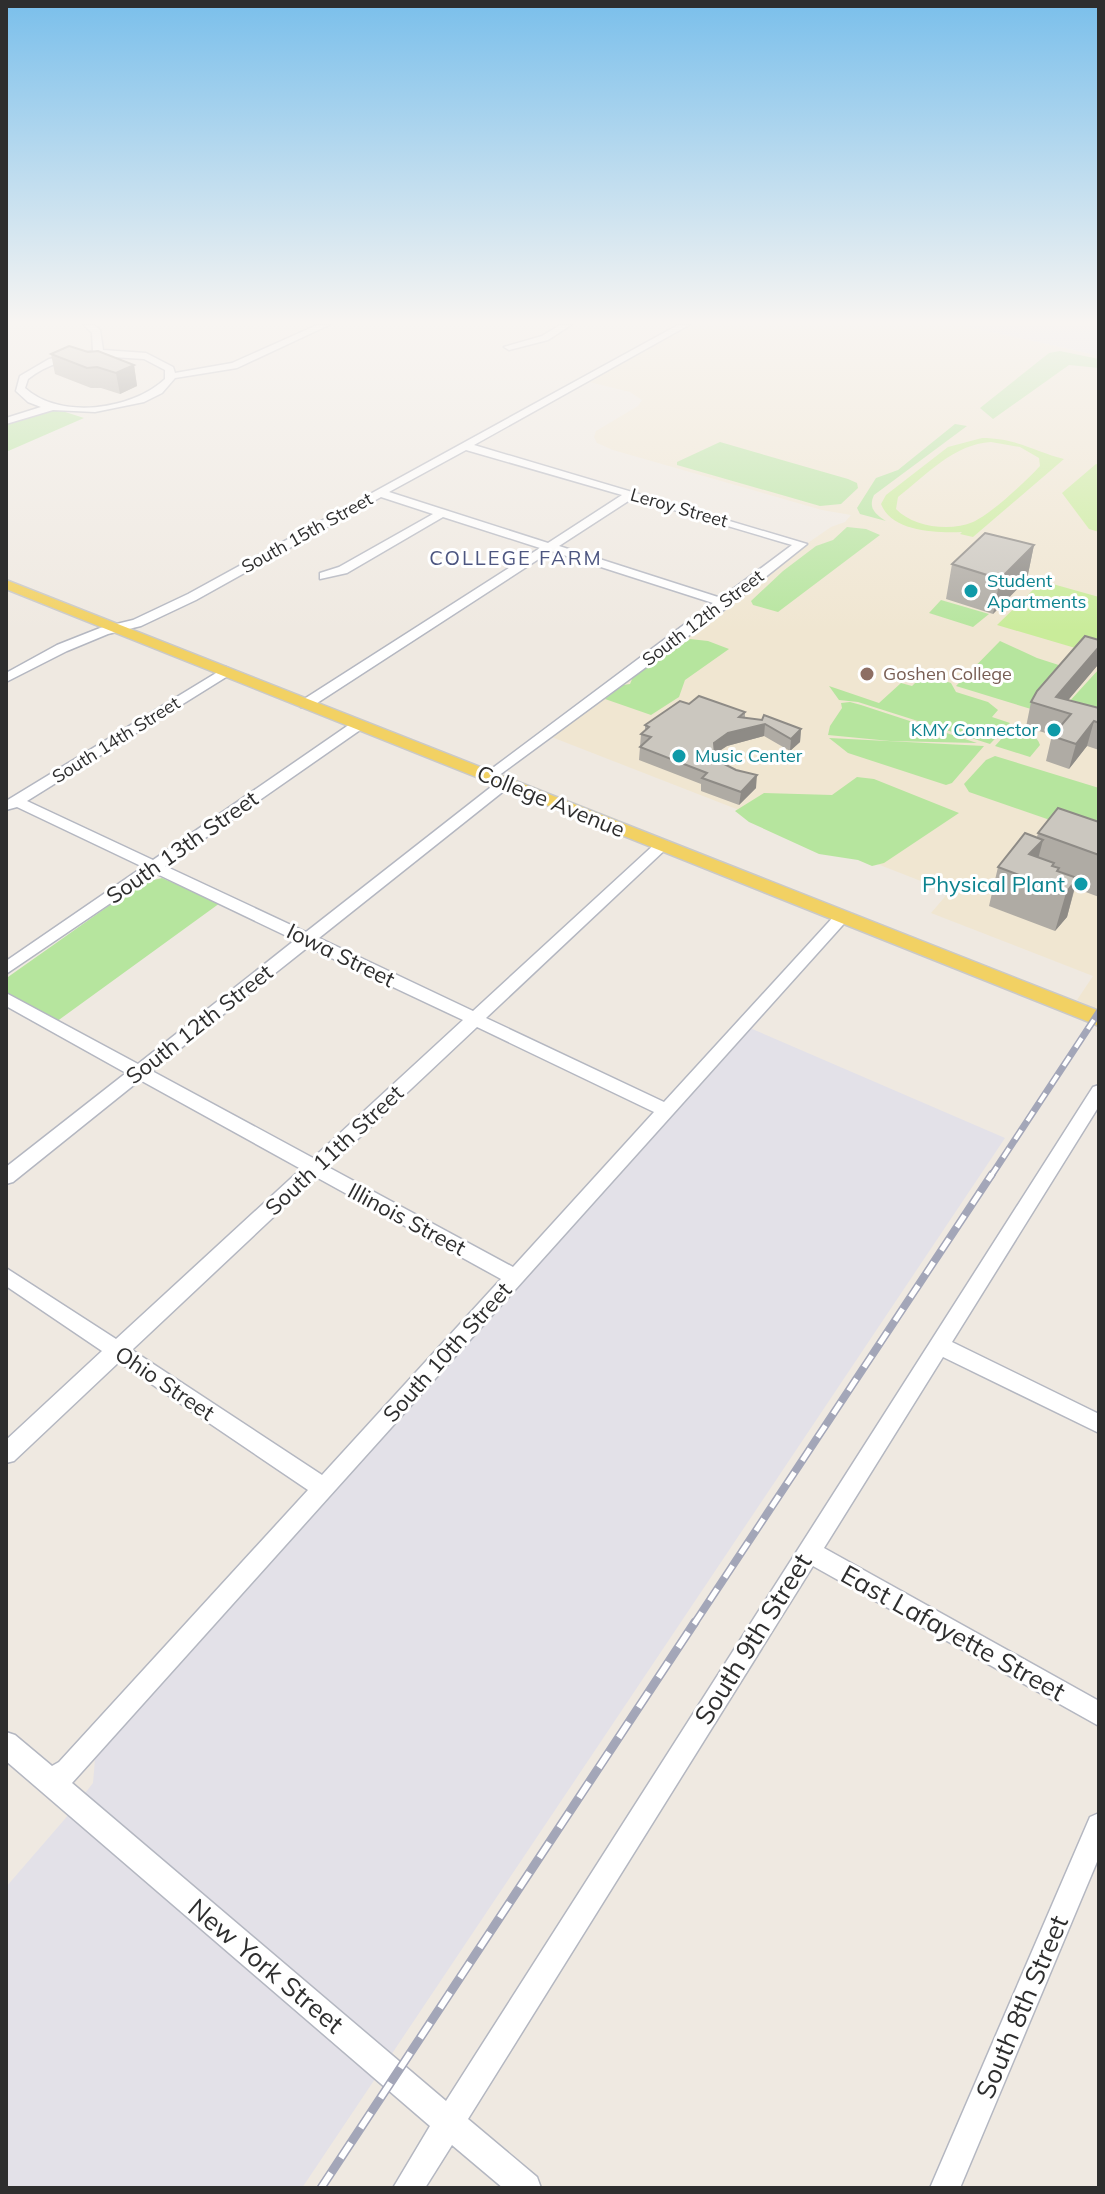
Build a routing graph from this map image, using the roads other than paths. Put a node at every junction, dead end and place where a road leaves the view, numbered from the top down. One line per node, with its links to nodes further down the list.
1 (499, 427): 2 (street, South 15th Street)
2 (465, 446): 3 (street, South 15th Street); 4 (street, Leroy Street)
3 (380, 493): 5 (street); 11 (street, South 15th Street)
4 (632, 494): 6 (street, Leroy Street); 7 (street)
5 (442, 513): 7 (street); 8 (street)
6 (801, 544): 10 (street, South 12th Street)
7 (551, 547): 10 (street); 14 (street)
8 (324, 576)
9 (6, 584): 11 (main road, College Avenue)
10 (725, 603): 16 (street, South 12th Street)
11 (118, 627): 12 (main road, College Avenue); 13 (street, South 15th Street)
12 (226, 671): 14 (main road, College Avenue); 17 (street, South 14th Street)
13 (6, 678)
14 (306, 704): 15 (main road, College Avenue)
15 (358, 725): 16 (main road, College Avenue); 19 (street, South 13th Street)
16 (497, 780): 18 (main road, College Avenue); 21 (street, South 12th Street)
17 (11, 804): 19 (street, Iowa Street)
18 (662, 845): 20 (main road, College Avenue); 25 (street, South 11th Street)
19 (154, 867): 21 (street, Iowa Street); 22 (street, South 13th Street)
20 (842, 917): 24 (main road, College Avenue); 28 (street, South 10th Street)
21 (307, 939): 25 (street, Iowa Street); 26 (street, South 12th Street)
22 (6, 969)
23 (6, 999): 26 (street, Illinois Street)
24 (1098, 1019)
25 (472, 1020): 28 (street, Iowa Street); 29 (street, South 11th Street)
26 (138, 1072): 29 (street, Illinois Street); 30 (street, South 12th Street)
27 (1099, 1091): 33 (street, South 9th Street)
28 (666, 1110): 32 (street, South 10th Street)
29 (313, 1169): 32 (street, Illinois Street); 34 (street, South 11th Street)
30 (6, 1177)
31 (6, 1276): 34 (street, Ohio Street)
32 (514, 1277): 37 (street, South 10th Street)
33 (939, 1345): 35 (street); 38 (street, South 9th Street)
34 (116, 1349): 36 (street, South 11th Street); 37 (street, Ohio Street)
35 (1099, 1424)
36 (6, 1454)
37 (324, 1489): 41 (street, South 10th Street)
38 (808, 1551): 39 (street, East Lafayette Street); 43 (street, South 9th Street)
39 (1099, 1714)
40 (6, 1744): 41 (street, New York Street)
41 (50, 1782): 43 (street, New York Street)
42 (1099, 1826): 46 (street, South 8th Street)
43 (450, 2121): 44 (street, South 9th Street); 45 (street, New York Street)
44 (408, 2188)
45 (526, 2188)
46 (945, 2188)

